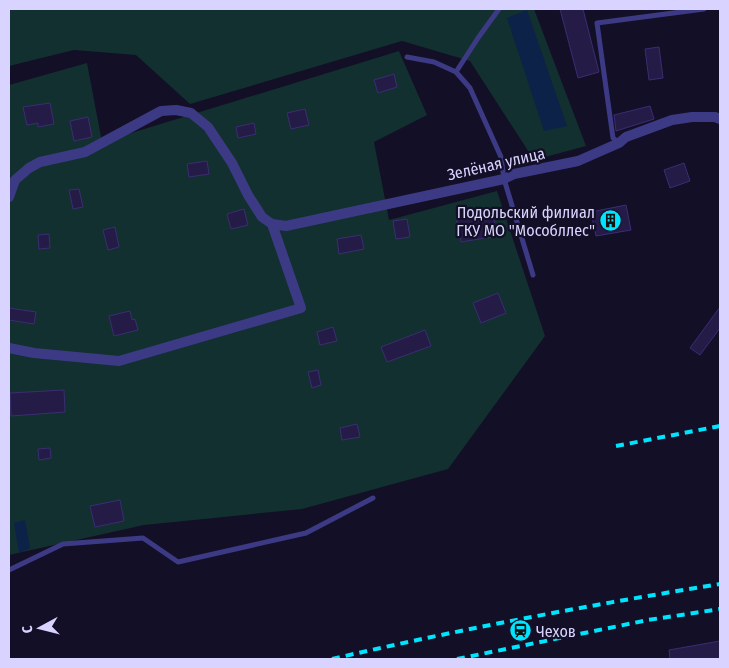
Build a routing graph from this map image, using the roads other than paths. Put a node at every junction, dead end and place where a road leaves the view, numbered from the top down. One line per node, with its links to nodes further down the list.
1 (499, 9): 4 (lane)
2 (704, 9): 6 (lane)
3 (407, 57): 4 (lane)
4 (456, 72): 7 (lane)
5 (720, 119): 6 (street, Зелёная улица)
6 (619, 143): 7 (street, Зелёная улица)
7 (504, 179): 9 (street, Зелёная улица); 10 (lane)
8 (9, 197): 9 (street)
9 (272, 224): 11 (street)
10 (533, 275)
11 (9, 348)
12 (373, 498): 13 (lane)
13 (9, 570)

